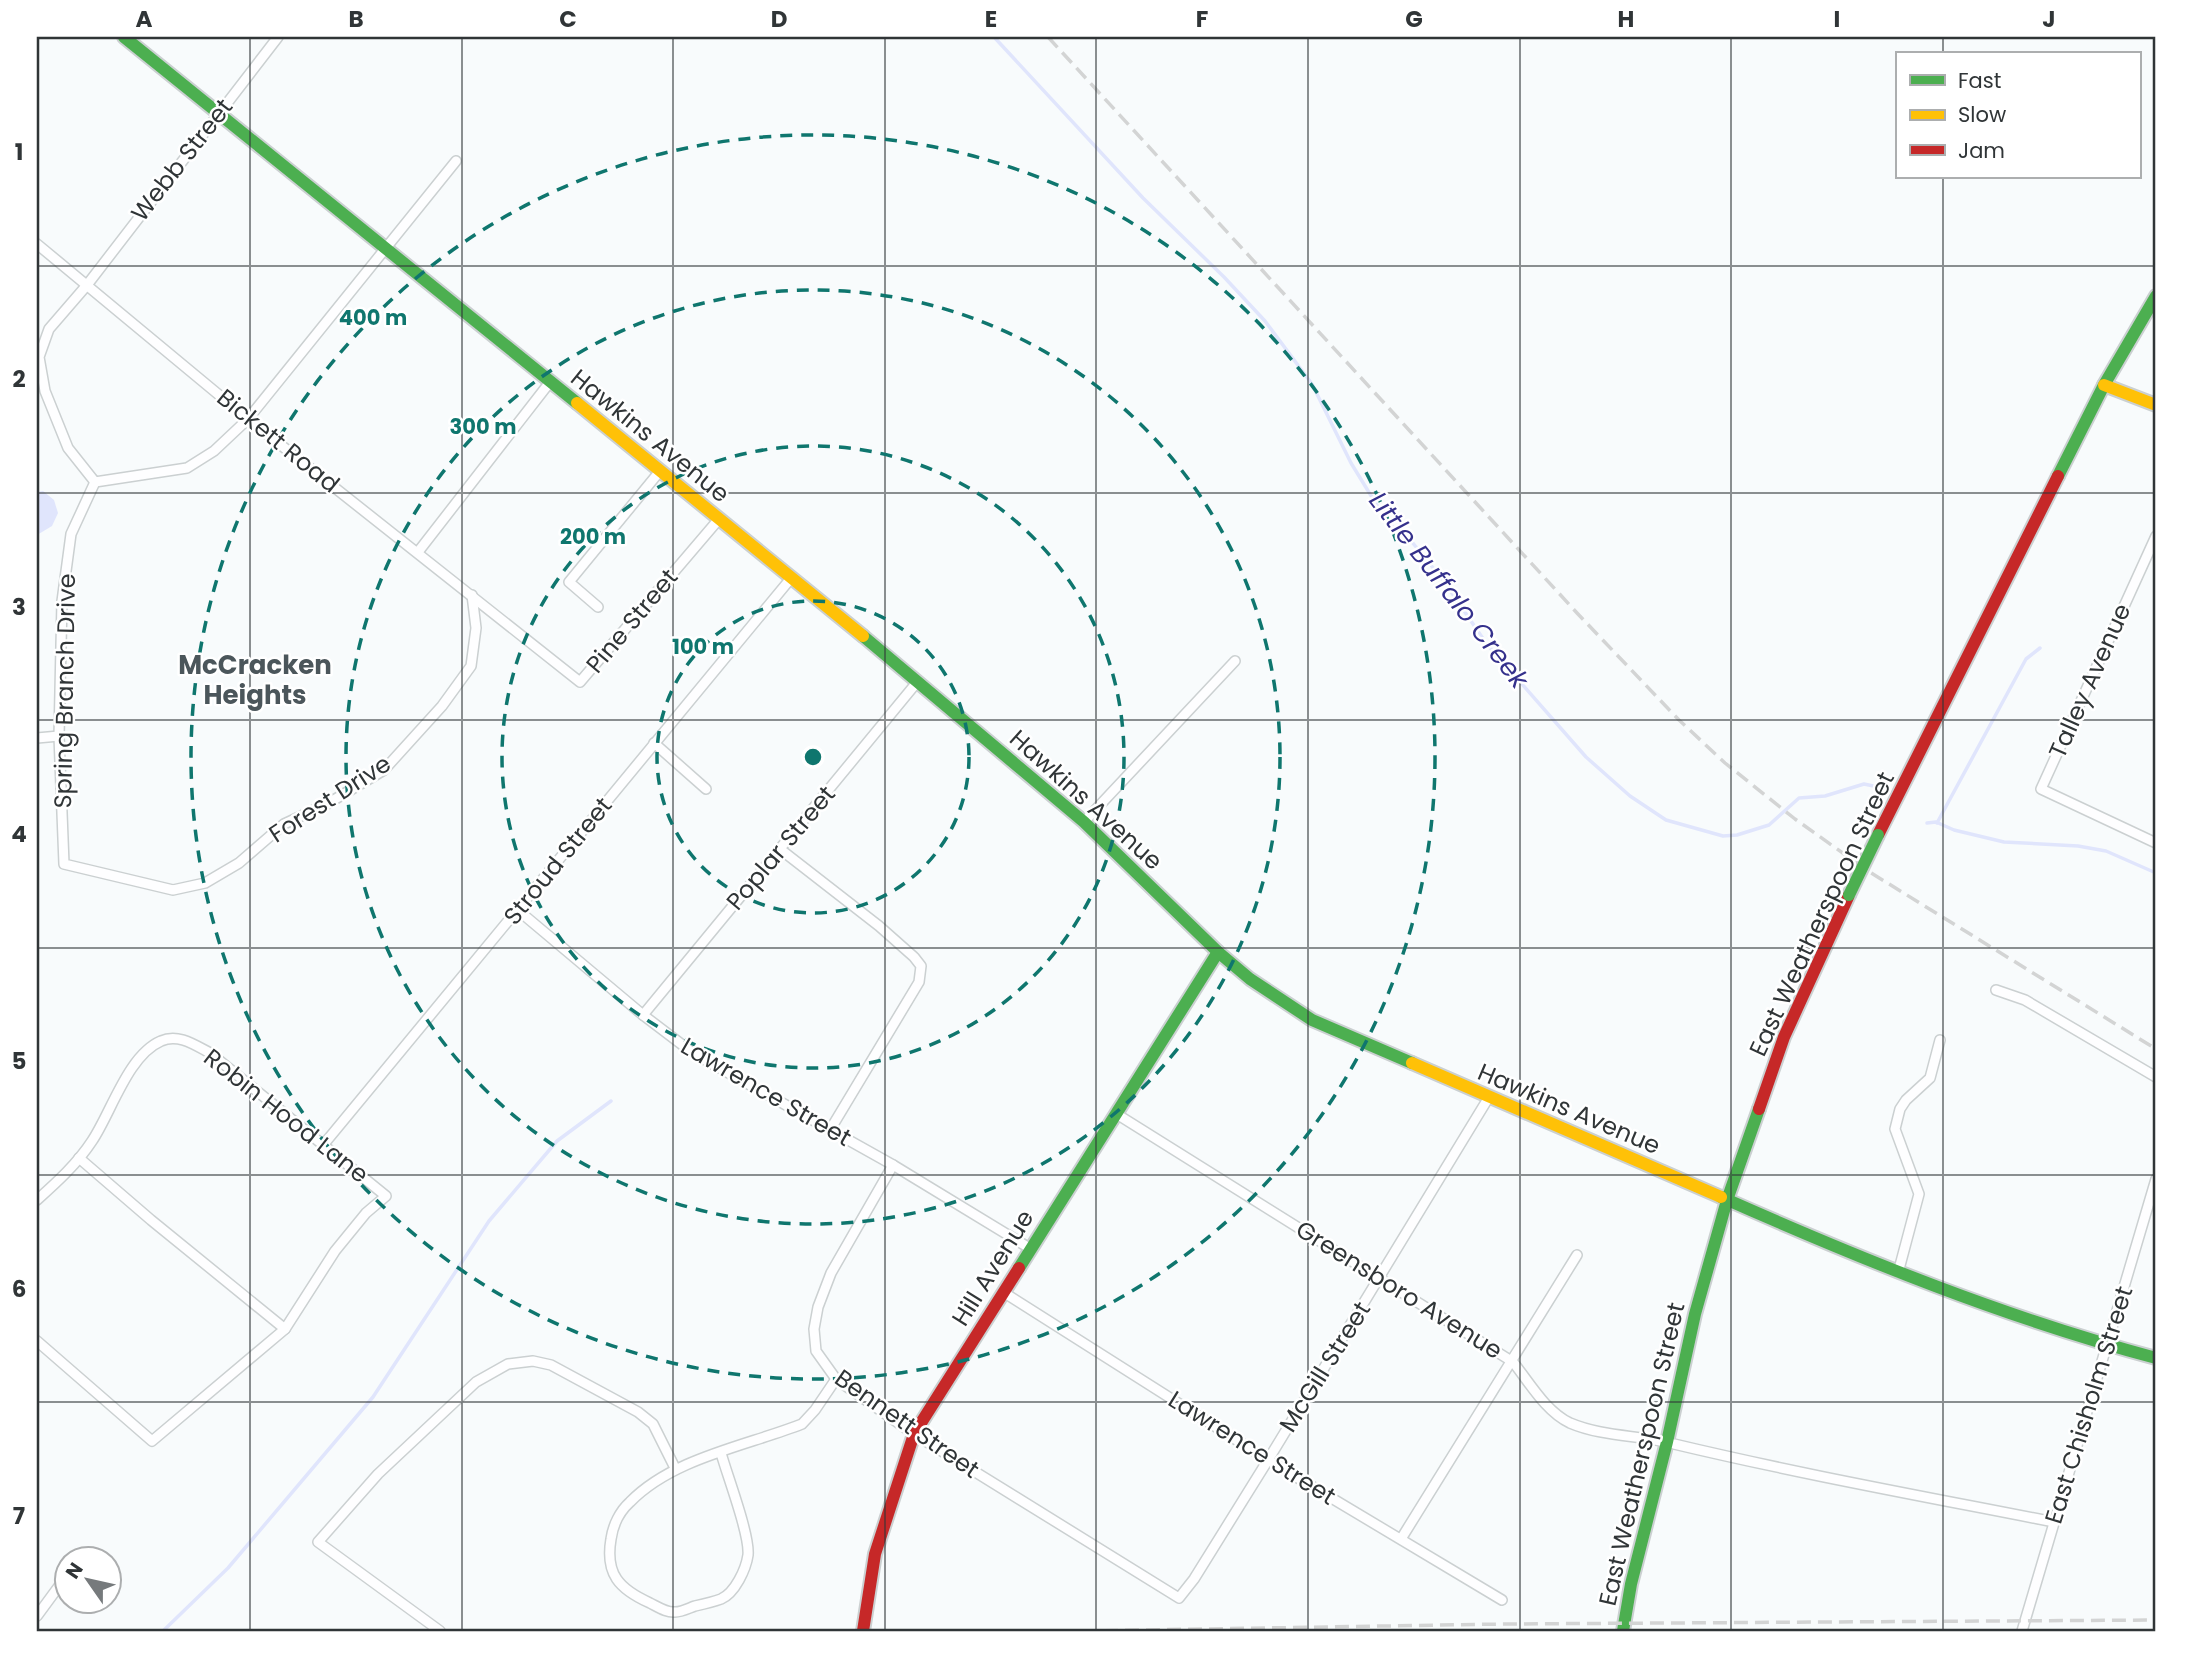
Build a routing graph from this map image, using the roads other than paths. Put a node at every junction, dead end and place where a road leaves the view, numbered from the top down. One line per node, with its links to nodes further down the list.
1 (124, 37): 3 (main road, Hawkins Avenue)
2 (278, 37): 3 (street, Webb Street)
3 (219, 112): 6 (main road, Hawkins Avenue); 7 (street, Webb Street)
4 (456, 161): 6 (street)
5 (37, 244): 7 (street, Bickett Road)
6 (386, 248): 9 (main road, Hawkins Avenue); 12 (street)
7 (87, 285): 12 (street, Bickett Road); 14 (street, Webb Street)
8 (2156, 296): 10 (main road, East Weatherspoon Street)
9 (550, 382): 13 (main road, Hawkins Avenue); 17 (street)
10 (2104, 385): 11 (main road); 45 (main road, East Weatherspoon Street, bridge)
11 (2156, 405)
12 (248, 419): 14 (street); 17 (street, Bickett Road)
13 (660, 471): 15 (main road, Hawkins Avenue); 20 (street)
14 (94, 482): 23 (street, Spring Branch Drive)
15 (719, 519): 18 (main road, Hawkins Avenue); 19 (street, Pine Street)
16 (2156, 536): 28 (street, Talley Avenue)
17 (418, 552): 19 (street, Bickett Road)
18 (792, 577): 22 (main road, Hawkins Avenue); 25 (street, Stroud Street)
19 (471, 595): 30 (street, Forest Drive)
20 (598, 607)
21 (1234, 661): 27 (street)
22 (918, 681): 27 (main road, Hawkins Avenue); 29 (street, Poplar Street)
23 (59, 736): 24 (street); 30 (street, Spring Branch Drive)
24 (37, 738)
25 (654, 743): 26 (street); 31 (street, Stroud Street)
26 (706, 789)
27 (1084, 822): 32 (main road, Hawkins Avenue)
28 (2156, 843)
29 (780, 849): 34 (street, Poplar Street); 39 (street)
30 (64, 864)
31 (519, 911): 34 (street, Lawrence Street); 40 (street, Stroud Street)
32 (1218, 952): 37 (main road, Hawkins Avenue); 38 (main road, Hill Avenue)
33 (1996, 990): 36 (street)
34 (643, 1015): 39 (street, Lawrence Street)
35 (1940, 1040): 48 (street)
36 (2156, 1077)
37 (1489, 1097): 45 (main road, Hawkins Avenue); 49 (street, McGill Street)
38 (1115, 1113): 46 (main road, Hill Avenue); 49 (street, Greensboro Avenue)
39 (830, 1130): 42 (street, Lawrence Street)
40 (324, 1144): 41 (street, Robin Hood Lane); 51 (street, Robin Hood Lane)
41 (79, 1158): 44 (street, Robin Hood Lane); 51 (street)
42 (893, 1165): 46 (street, Lawrence Street); 56 (street, Bennett Street)
43 (2156, 1179): 53 (street, East Chisholm Street)
44 (37, 1200)
45 (1727, 1200): 48 (main road, Hawkins Avenue); 58 (main road, East Weatherspoon Street)
46 (1031, 1249): 50 (main road, Hill Avenue)
47 (1577, 1255): 55 (street)
48 (1898, 1273): 53 (main road, Hawkins Avenue)
49 (1380, 1277): 55 (street, Greensboro Avenue); 60 (street, McGill Street)
50 (1003, 1292): 57 (main road, Hill Avenue); 60 (street, Lawrence Street)
51 (285, 1329): 52 (street)
52 (37, 1341)
53 (2108, 1346): 54 (main road, Hawkins Avenue); 62 (street, East Chisholm Street)
54 (2156, 1357)
55 (1513, 1362): 58 (street, Greensboro Avenue); 63 (street)
56 (836, 1379): 57 (street, Bennett Street); 59 (street)
57 (914, 1434): 65 (street, Bennett Street); 69 (main road, Hill Avenue)
58 (1667, 1442): 62 (street, Greensboro Avenue); 70 (main road, East Weatherspoon Street)
59 (720, 1453): 61 (street); 61 (street)
60 (1268, 1460): 63 (street, Lawrence Street); 65 (street, McGill Street)
61 (675, 1468): 68 (street)
62 (2054, 1522): 71 (street, East Chisholm Street)
63 (1401, 1539): 66 (street, Lawrence Street)
64 (52, 1596): 67 (street)
65 (1179, 1598)
66 (1502, 1600)
67 (37, 1616)
68 (440, 1631)
69 (863, 1631)
70 (1623, 1631)
71 (2022, 1631)

